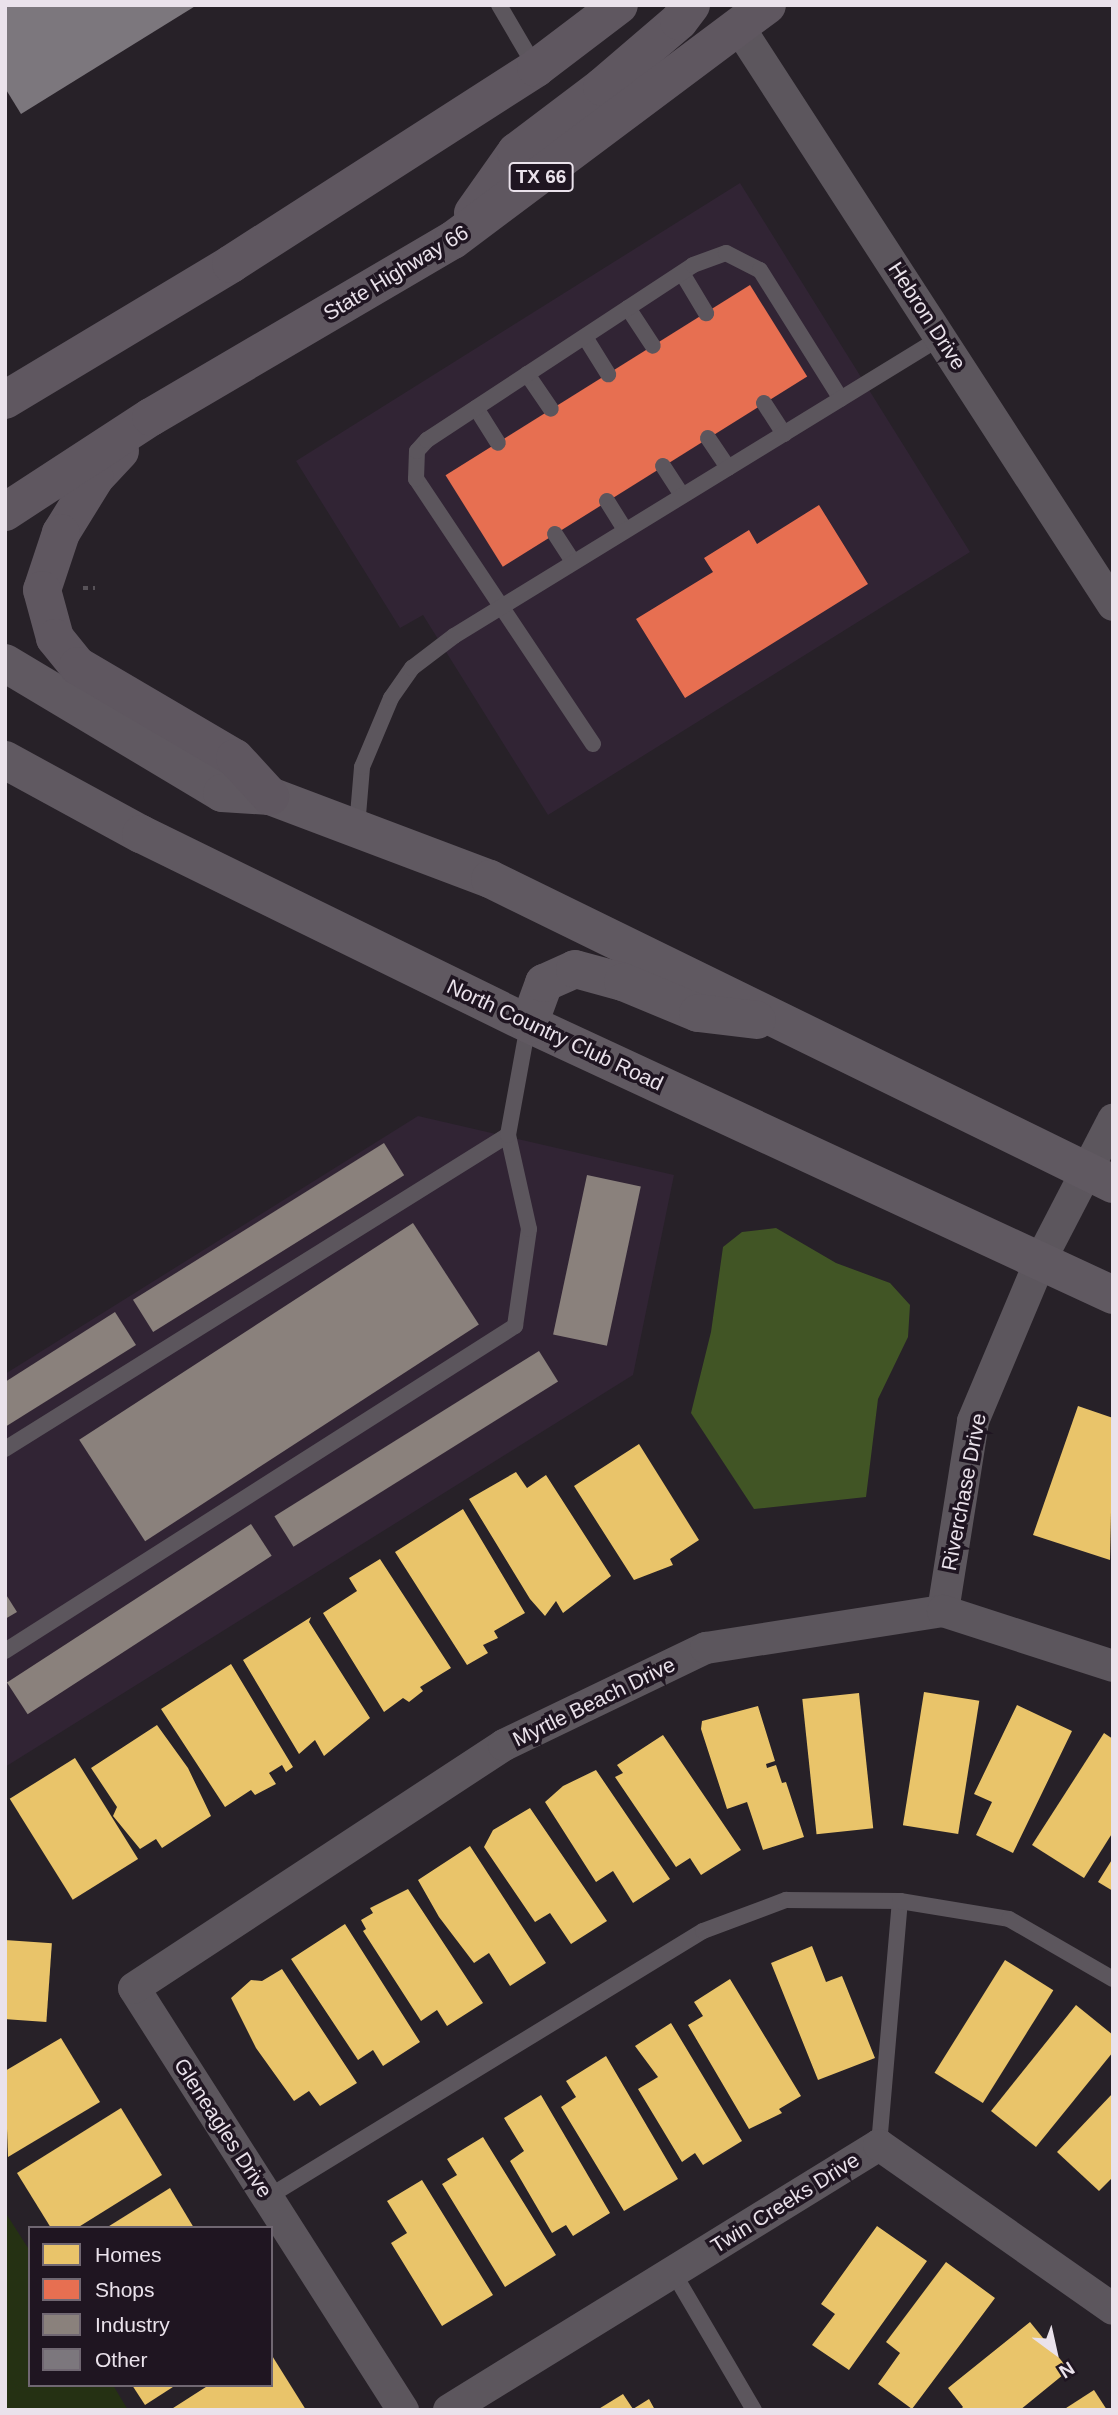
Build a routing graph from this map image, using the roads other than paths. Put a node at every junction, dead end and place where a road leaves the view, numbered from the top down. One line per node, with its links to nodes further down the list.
1 (499, 5): 5 (lane)
2 (619, 5): 5 (main road)
3 (691, 5): 6 (main road)
4 (749, 13): 6 (main road, State Highway 66 / TX 66); 11 (street, Hebron Drive)
5 (536, 68): 16 (main road)
6 (453, 240): 20 (main road, State Highway 66 / TX 66)
7 (682, 273): 8 (lane); 9 (lane); 15 (lane)
8 (628, 307): 10 (lane); 12 (lane)
9 (706, 313)
10 (585, 337): 13 (lane); 14 (lane)
11 (940, 338): 15 (lane); 32 (street, Hebron Drive)
12 (653, 346)
13 (527, 374): 18 (lane); 19 (lane)
14 (608, 374)
15 (841, 398): 21 (lane)
16 (5, 400)
17 (764, 403): 21 (lane)
18 (477, 408): 23 (lane); 33 (lane)
19 (551, 409)
20 (151, 417): 28 (main road, State Highway 66 / TX 66); 37 (main road)
21 (784, 433): 25 (lane)
22 (708, 438): 25 (lane)
23 (498, 443)
24 (663, 466): 26 (lane)
25 (727, 468): 26 (lane)
26 (682, 495): 29 (lane)
27 (607, 501): 29 (lane)
28 (5, 512)
29 (625, 530): 31 (lane)
30 (555, 534): 31 (lane)
31 (573, 562): 33 (lane)
32 (1113, 605)
33 (500, 607): 35 (lane); 38 (lane)
34 (5, 663): 37 (main road)
35 (593, 744)
36 (5, 760): 40 (main road, North Country Club Road)
37 (270, 796): 38 (main road)
38 (356, 831): 39 (main road)
39 (783, 1023): 40 (main road); 43 (main road)
40 (528, 1024): 42 (lane); 44 (main road, North Country Club Road)
41 (1113, 1119): 43 (street, Riverchase Drive)
42 (508, 1135): 46 (lane); 48 (lane)
43 (1099, 1178): 44 (street, Riverchase Drive)
44 (1041, 1259): 45 (main road, North Country Club Road); 47 (street, Riverchase Drive)
45 (1113, 1295)
46 (5, 1449)
47 (943, 1611): 49 (street, Myrtle Beach Drive); 52 (street, Myrtle Beach Drive)
48 (5, 1651)
49 (1113, 1666)
50 (900, 1901): 51 (lane); 53 (lane); 54 (lane)
51 (1113, 1979)
52 (134, 1988): 54 (street, Gleneagles Drive)
53 (879, 2145): 55 (street, Twin Creeks Drive); 56 (street, Twin Creeks Drive)
54 (268, 2197): 57 (street, Gleneagles Drive)
55 (673, 2272): 58 (street, Twin Creeks Drive); 59 (lane)
56 (1113, 2309)
57 (403, 2410)
58 (449, 2410)
59 (754, 2410)

